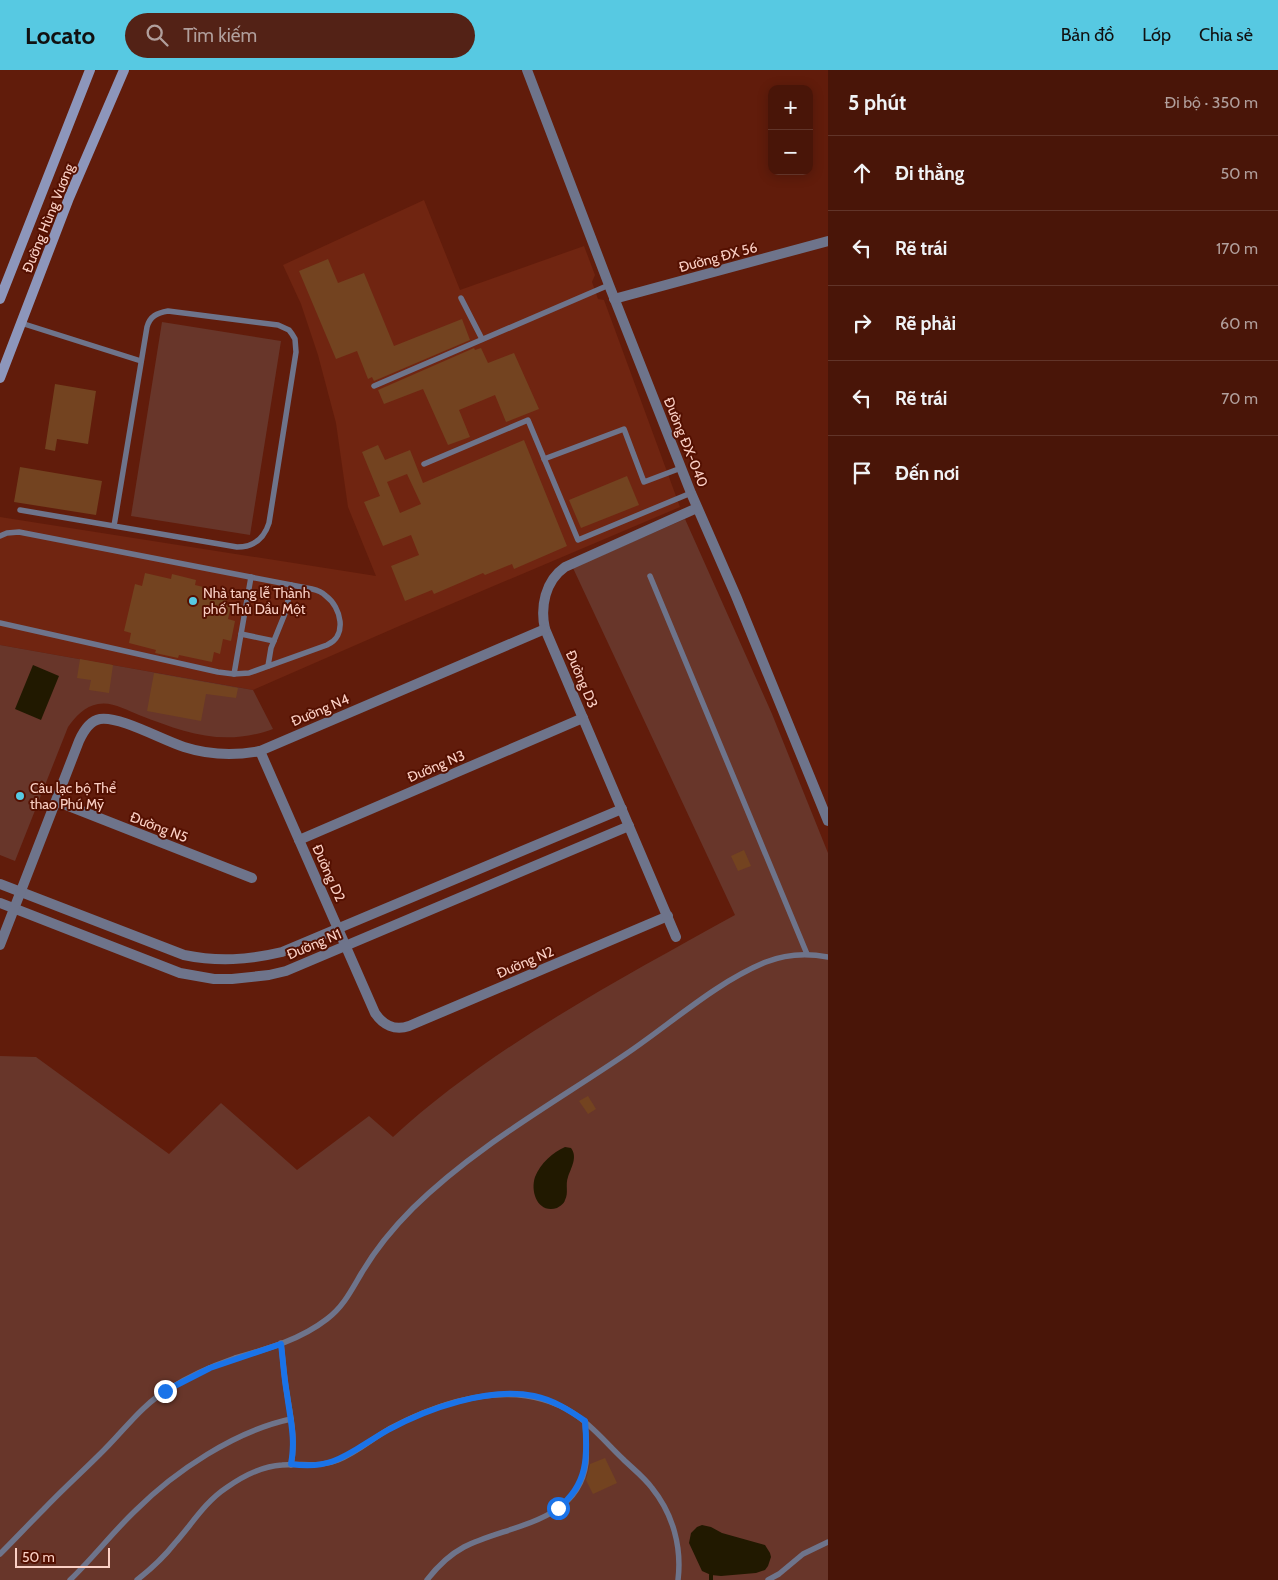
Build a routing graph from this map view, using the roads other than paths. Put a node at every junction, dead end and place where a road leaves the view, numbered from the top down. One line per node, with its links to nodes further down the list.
1 (90, 70): 7 (main road, Đường Hùng Vương)
2 (124, 70): 9 (main road, Đường Hùng Vương)
3 (527, 70): 5 (street, Đường ĐX-040)
4 (828, 242): 8 (street, Đường ĐX 56)
5 (609, 285): 8 (street, Đường ĐX-040); 10 (lane)
6 (461, 298): 10 (lane)
7 (0, 299)
8 (614, 299): 16 (street, Đường ĐX-040)
9 (21, 323): 11 (lane); 12 (main road, Đường Hùng Vương)
10 (482, 340): 13 (lane)
11 (141, 361): 20 (lane); 20 (lane)
12 (0, 378)
13 (374, 386)
14 (544, 458): 15 (lane); 16 (lane); 17 (lane)
15 (424, 464)
16 (681, 468): 17 (street, Đường ĐX-040)
17 (691, 493): 18 (street, Đường ĐX-040)
18 (697, 508): 26 (street, Đường D3); 35 (street, Đường ĐX-040)
19 (20, 510): 20 (lane)
20 (114, 526)
21 (0, 536): 23 (lane)
22 (650, 576): 48 (lane)
23 (250, 577): 24 (lane); 27 (lane)
24 (291, 585): 28 (lane); 29 (lane)
25 (0, 623): 30 (lane)
26 (546, 629): 31 (street, Đường D3); 32 (street, Đường N4)
27 (241, 634): 28 (lane); 30 (lane)
28 (274, 640): 29 (lane)
29 (268, 666): 30 (lane)
30 (234, 674)
31 (583, 718): 34 (street, Đường D3); 37 (street, Đường N3)
32 (260, 751): 33 (street, Đường N4); 37 (street, Đường D2)
33 (56, 801): 38 (street, Đường N5); 40 (street)
34 (622, 809): 36 (street, Đường D3); 44 (street, Đường N1)
35 (828, 821)
36 (629, 826): 43 (street, Đường D3); 47 (street, Đường N1)
37 (299, 840): 44 (street, Đường D2)
38 (252, 878)
39 (0, 884): 40 (street, Đường N1)
40 (20, 892): 42 (street); 44 (street, Đường N1)
41 (0, 903): 42 (street, Đường N1)
42 (14, 908): 46 (street); 47 (street, Đường N1)
43 (668, 916): 45 (street, Đường D3); 50 (street, Đường N2)
44 (338, 928): 47 (street, Đường D2)
45 (676, 937)
46 (0, 945)
47 (345, 946): 50 (street, Đường D2)
48 (807, 954): 49 (lane); 51 (lane)
49 (828, 957)
50 (392, 1027)
51 (281, 1344): 52 (lane); 56 (lane)
52 (291, 1419): 54 (lane); 57 (lane)
53 (585, 1421): 54 (lane); 59 (lane); 60 (lane)
54 (291, 1464): 58 (lane)
55 (828, 1542): 61 (lane)
56 (0, 1554)
57 (70, 1580)
58 (138, 1580)
59 (427, 1580)
60 (678, 1580)
61 (768, 1580)

